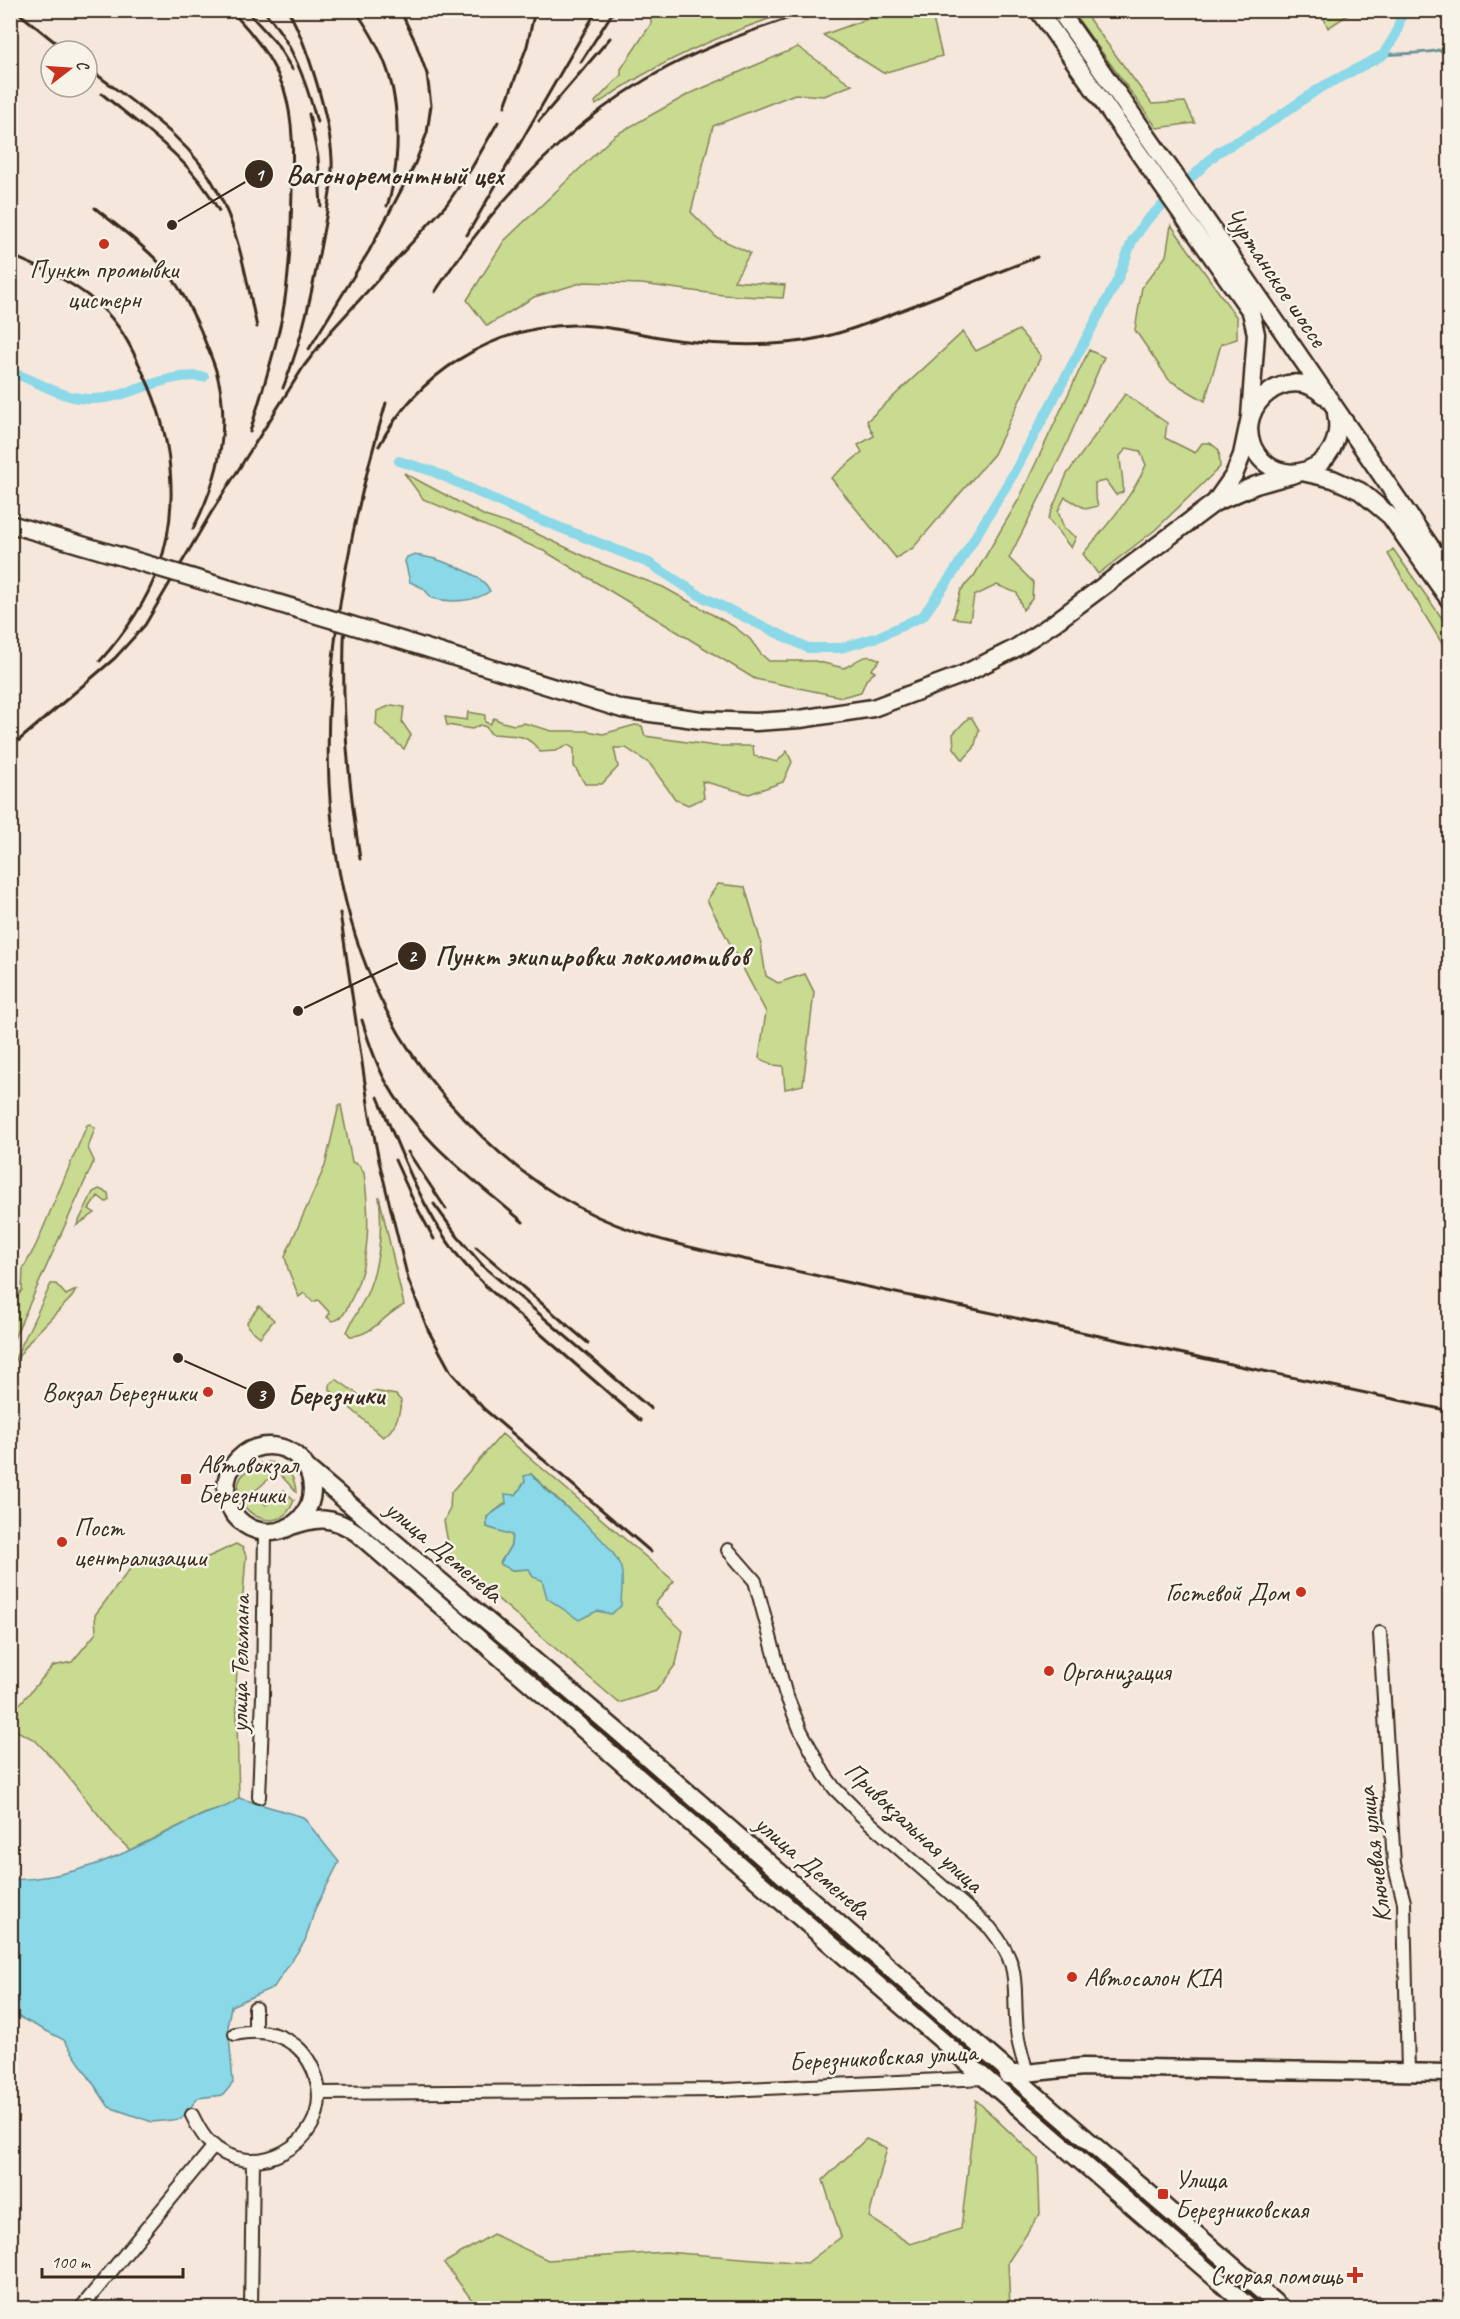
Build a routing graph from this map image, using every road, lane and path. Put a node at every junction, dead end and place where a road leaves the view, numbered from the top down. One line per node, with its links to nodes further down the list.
1 (1038, 10): 3 (main road, Чуртанское шоссе)
2 (1059, 10): 3 (main road, Чуртанское шоссе)
3 (1162, 169): 4 (main road, Чуртанское шоссе)
4 (1189, 208): 5 (main road, Чуртанское шоссе); 6 (main road, Чуртанское шоссе)
5 (1331, 404): 6 (main road); 7 (main road); 10 (main road, Чуртанское шоссе)
6 (1250, 417): 7 (main road); 8 (main road, Чуртанское шоссе)
7 (1302, 472): 8 (main road); 11 (main road)
8 (1214, 503): 9 (main road, bridge)
9 (10, 524)
10 (1449, 575)
11 (1449, 601)
12 (307, 1468): 13 (main road); 14 (main road); 22 (main road, улица Деменева)
13 (288, 1527): 14 (main road); 24 (main road, улица Деменева)
14 (265, 1531): 17 (street, улица Тельмана)
15 (728, 1550): 22 (street, Привокзальная улица)
16 (1380, 1633): 21 (street, Ключевая улица)
17 (259, 1797)
18 (255, 2008): 19 (street)
19 (255, 2031): 20 (street); 25 (street)
20 (235, 2034)
21 (1408, 2072): 22 (main road, Березниковская улица); 23 (main road, Березниковская улица)
22 (1019, 2073): 24 (main road, Березниковская улица); 32 (main road, улица Деменева)
23 (1449, 2073)
24 (985, 2078): 25 (street, Березниковская улица); 31 (main road, улица Деменева)
25 (319, 2094): 28 (street)
26 (192, 2115): 27 (street)
27 (214, 2146): 28 (street); 29 (street)
28 (253, 2160): 30 (street)
29 (81, 2308)
30 (251, 2308)
31 (1250, 2308)
32 (1281, 2308)

